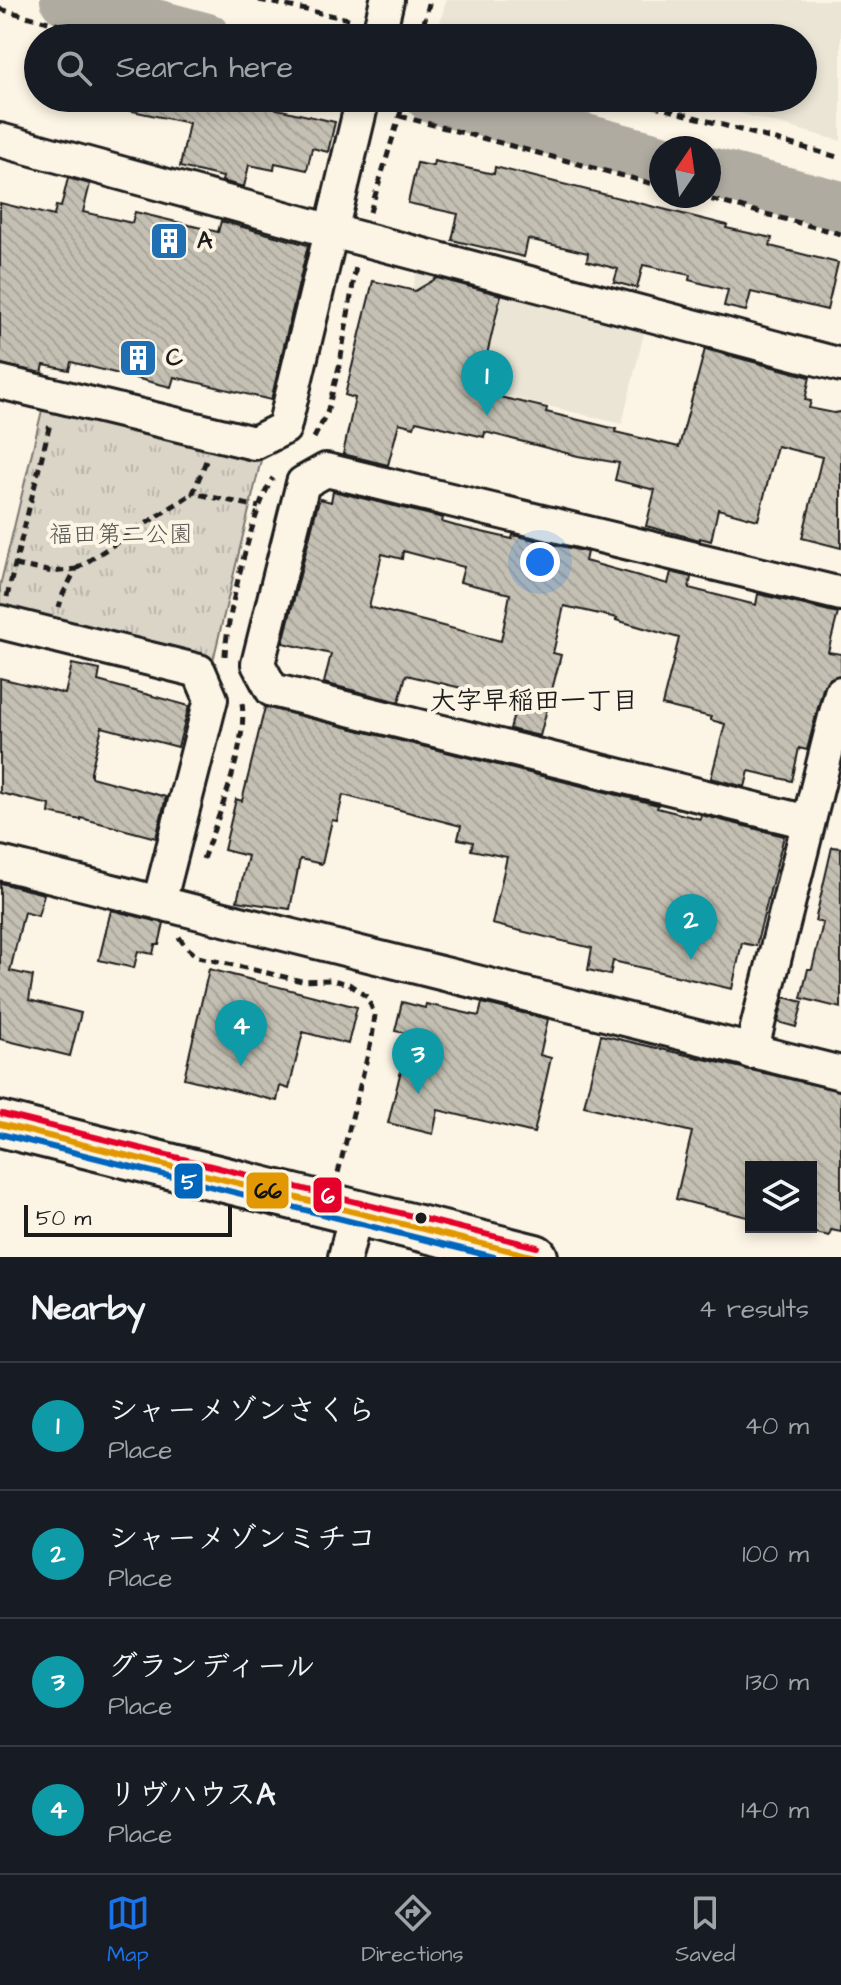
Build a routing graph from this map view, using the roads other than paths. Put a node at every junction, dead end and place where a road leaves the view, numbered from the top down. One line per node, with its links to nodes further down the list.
1 (360, 112): 3 (street)
2 (0, 140): 3 (street)
3 (332, 231): 4 (street); 5 (street)
4 (841, 365)
5 (0, 382)
6 (841, 594): 9 (street)
7 (1, 622): 11 (street)
8 (841, 693): 9 (street)
9 (808, 822): 12 (street)
10 (0, 863): 11 (street)
11 (172, 907): 12 (street)
12 (751, 1052): 13 (street)
13 (841, 1073)
14 (0, 1124): 15 (street)
15 (346, 1197): 16 (street); 17 (street)
16 (345, 1257)
17 (535, 1257)

